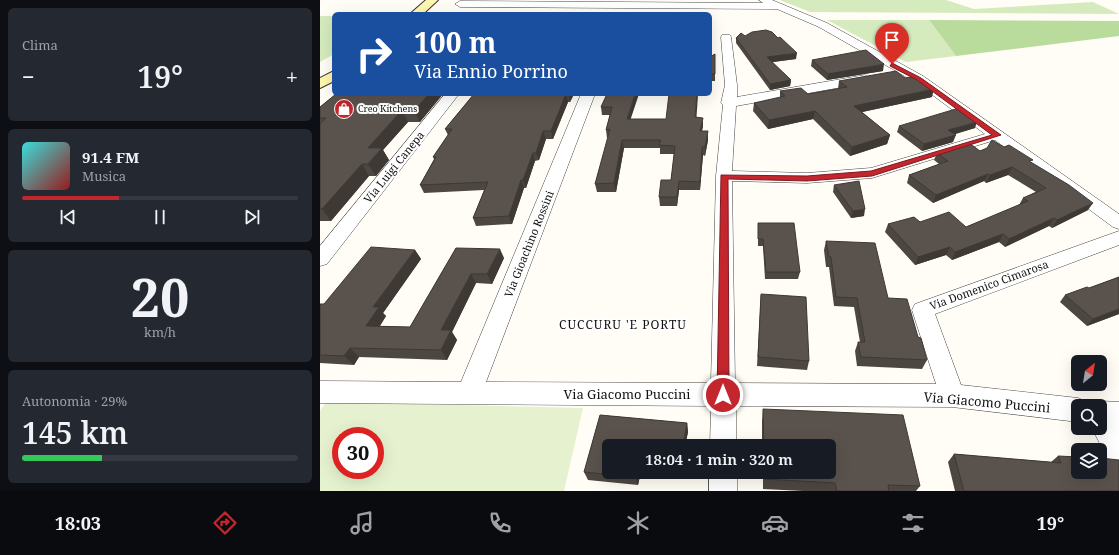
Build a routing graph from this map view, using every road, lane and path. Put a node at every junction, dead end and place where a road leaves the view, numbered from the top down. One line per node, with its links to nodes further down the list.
1 (764, 0): 4 (street)
2 (430, 2): 5 (main road)
3 (460, 4): 4 (street)
4 (778, 6): 8 (street)
5 (418, 12)
6 (726, 37): 14 (street)
7 (332, 67): 9 (main road)
8 (906, 72): 14 (street); 15 (street)
9 (320, 75)
10 (332, 75): 11 (main road)
11 (320, 84)
12 (450, 96): 19 (street, Via Luigi Canepa)
13 (587, 96): 22 (street, Via Gioachino Rossini)
14 (728, 103): 16 (street)
15 (997, 135): 16 (street); 17 (street)
16 (724, 176): 23 (street)
17 (1119, 224)
18 (1119, 238): 24 (street, Via Domenico Cimarosa)
19 (328, 239): 20 (street)
20 (320, 259)
21 (320, 392): 22 (street, Via Giacomo Puccini)
22 (469, 393): 23 (street, Via Giacomo Puccini)
23 (723, 395): 24 (street, Via Giacomo Puccini); 29 (street)
24 (952, 396): 25 (street, Via Giacomo Puccini)
25 (1071, 409)
26 (1107, 413): 27 (street)
27 (1119, 414)
28 (1107, 430): 30 (street)
29 (723, 439)
30 (1119, 452)
31 (723, 479): 32 (street)
32 (723, 491)

